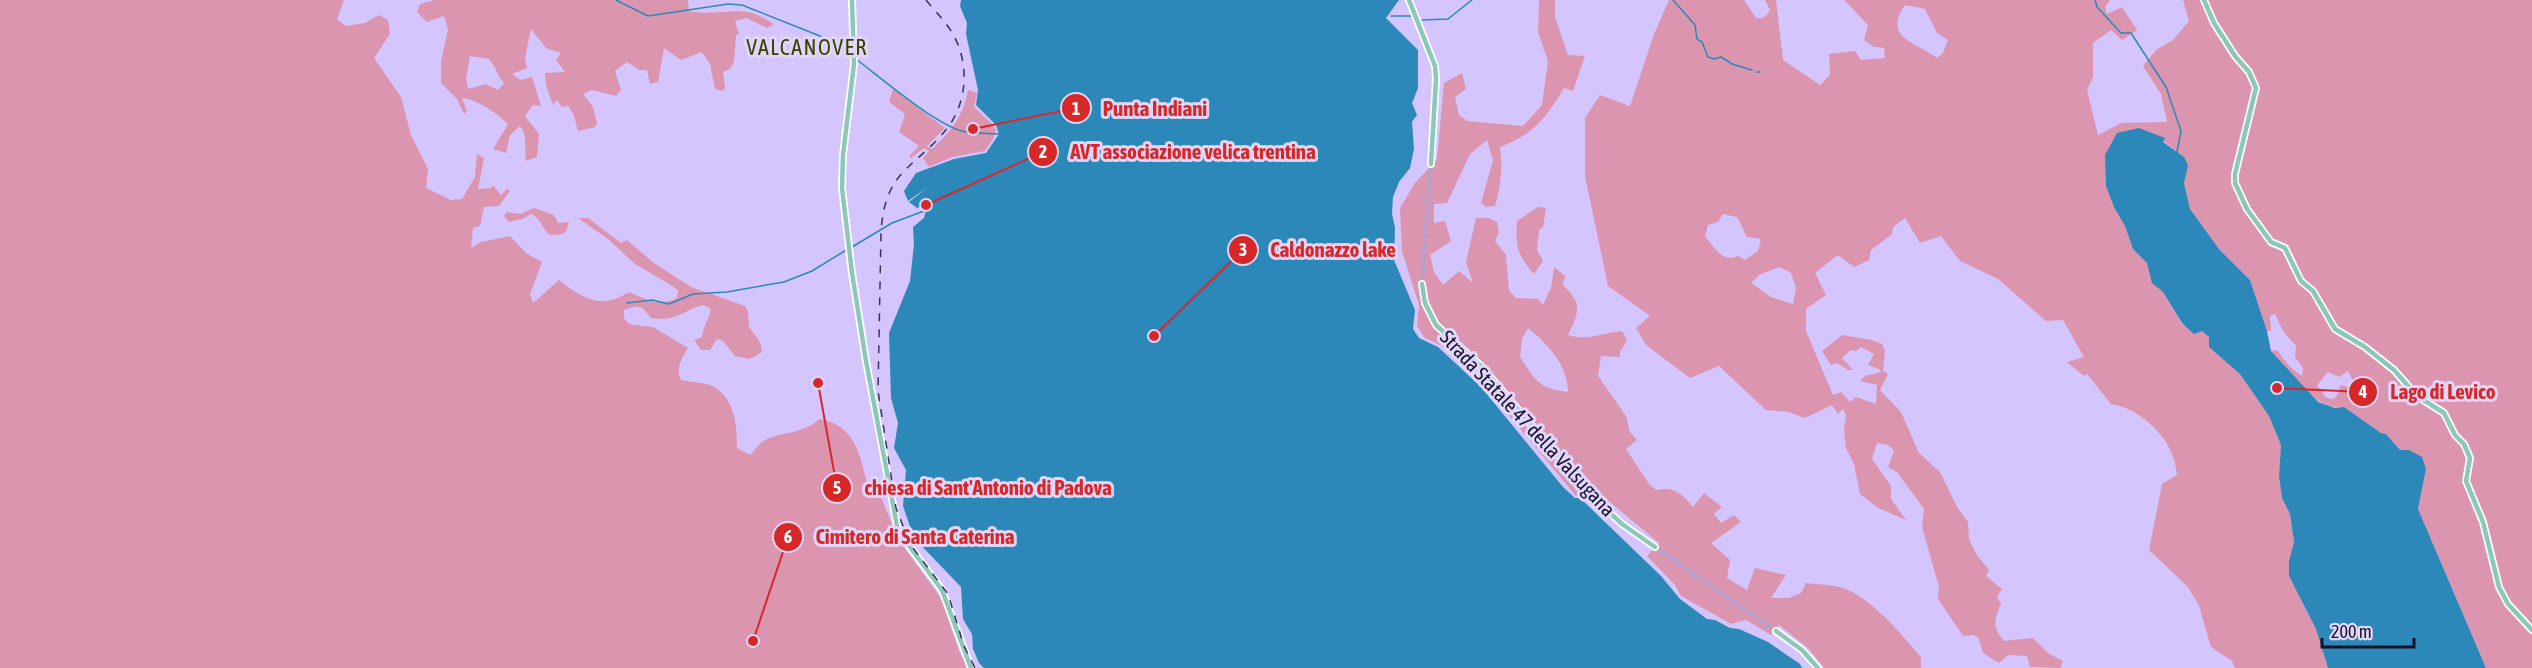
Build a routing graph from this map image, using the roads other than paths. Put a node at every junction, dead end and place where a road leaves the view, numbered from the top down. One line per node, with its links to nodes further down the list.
1 (852, 0): 9 (main road)
2 (1409, 0): 4 (main road)
3 (2204, 0): 7 (main road)
4 (1431, 164)
5 (1422, 284): 6 (main road, Strada Statale 47 della Valsugana)
6 (1655, 547)
7 (2532, 630)
8 (1776, 631): 10 (main road)
9 (971, 668)
10 (1818, 668)

